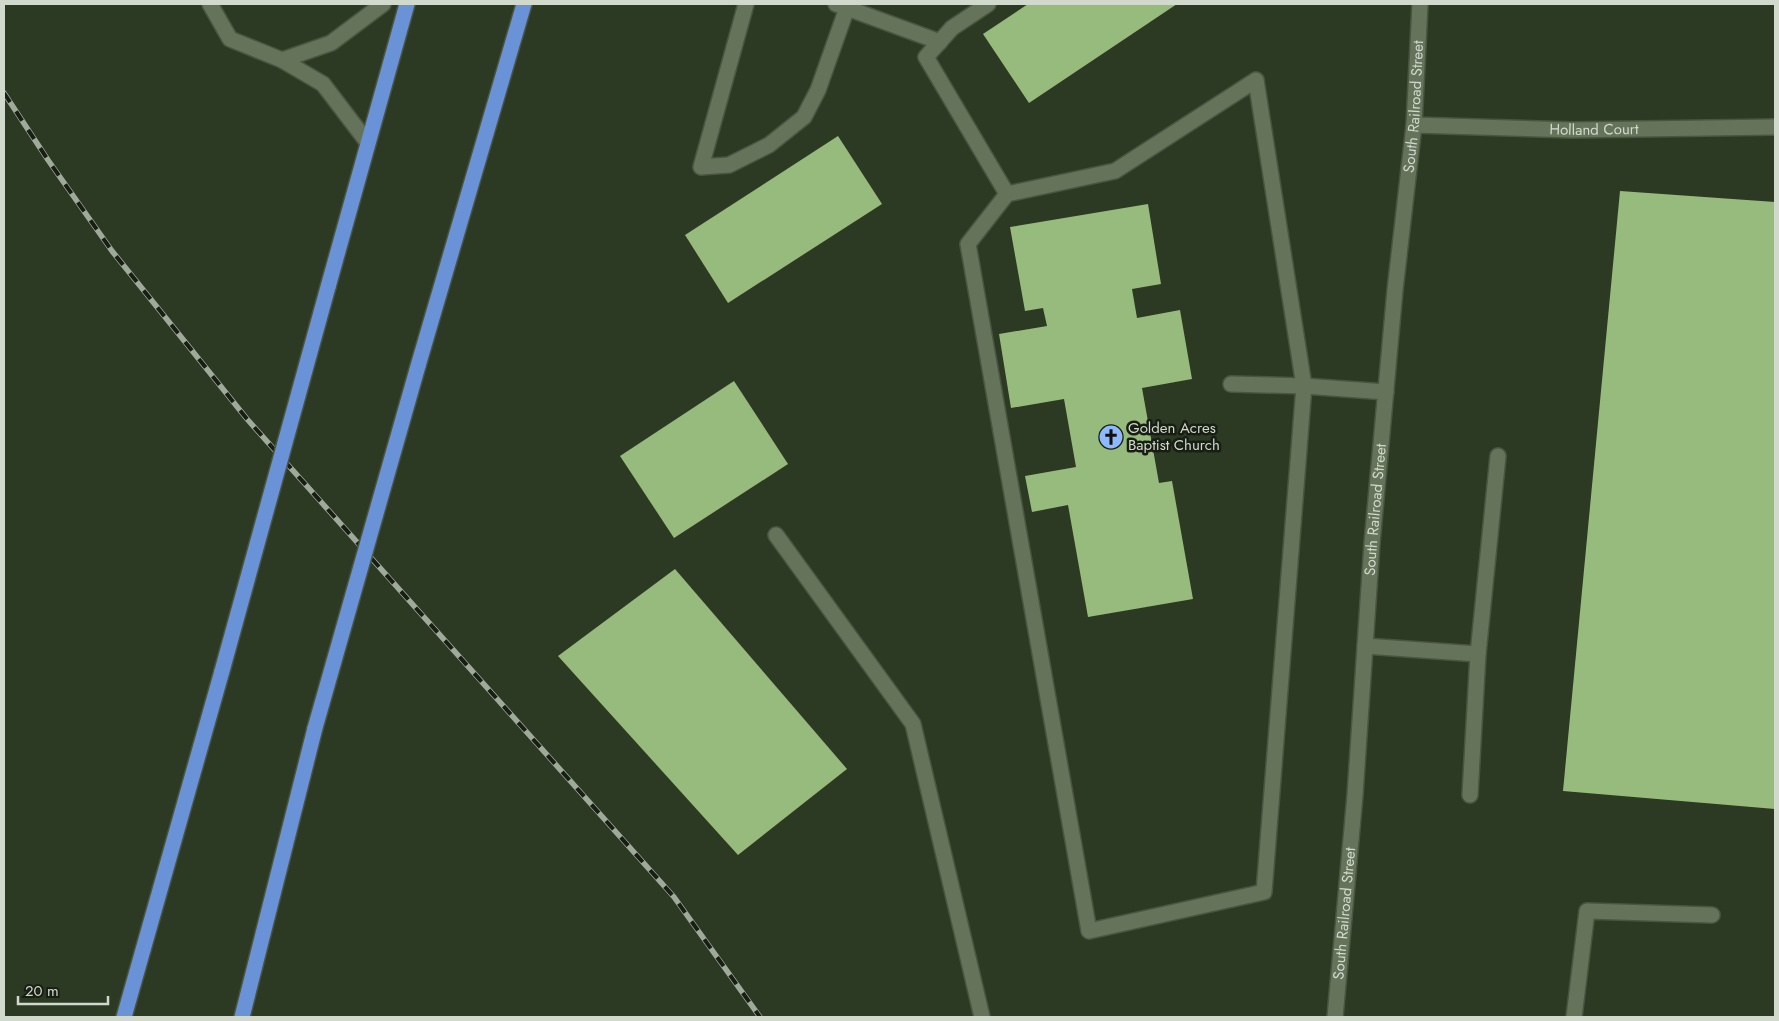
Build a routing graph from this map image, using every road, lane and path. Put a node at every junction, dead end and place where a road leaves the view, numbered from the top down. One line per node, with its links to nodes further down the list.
1 (210, 4): 12 (street)
2 (383, 4): 12 (street)
3 (407, 4): 15 (highway)
4 (524, 4): 27 (highway, bridge)
5 (746, 4): 9 (street)
6 (964, 4): 10 (street)
7 (988, 4): 10 (street)
8 (1420, 4): 13 (street, South Railroad Street)
9 (841, 6): 11 (street)
10 (964, 20): 11 (street)
11 (940, 42): 16 (street)
12 (282, 60): 15 (street)
13 (1414, 125): 14 (street, Holland Court); 19 (street, South Railroad Street)
14 (1775, 128)
15 (368, 143): 26 (highway, bridge)
16 (1007, 194): 18 (street); 18 (street)
17 (1232, 384): 18 (street)
18 (1304, 386): 19 (street)
19 (1386, 392): 22 (street, South Railroad Street)
20 (1498, 456): 23 (street)
21 (776, 535): 28 (street)
22 (1365, 646): 23 (street); 29 (street, South Railroad Street)
23 (1478, 654): 24 (street)
24 (1470, 795)
25 (1712, 916): 30 (street)
26 (124, 1017)
27 (242, 1017)
28 (982, 1017)
29 (1335, 1017)
30 (1574, 1017)

